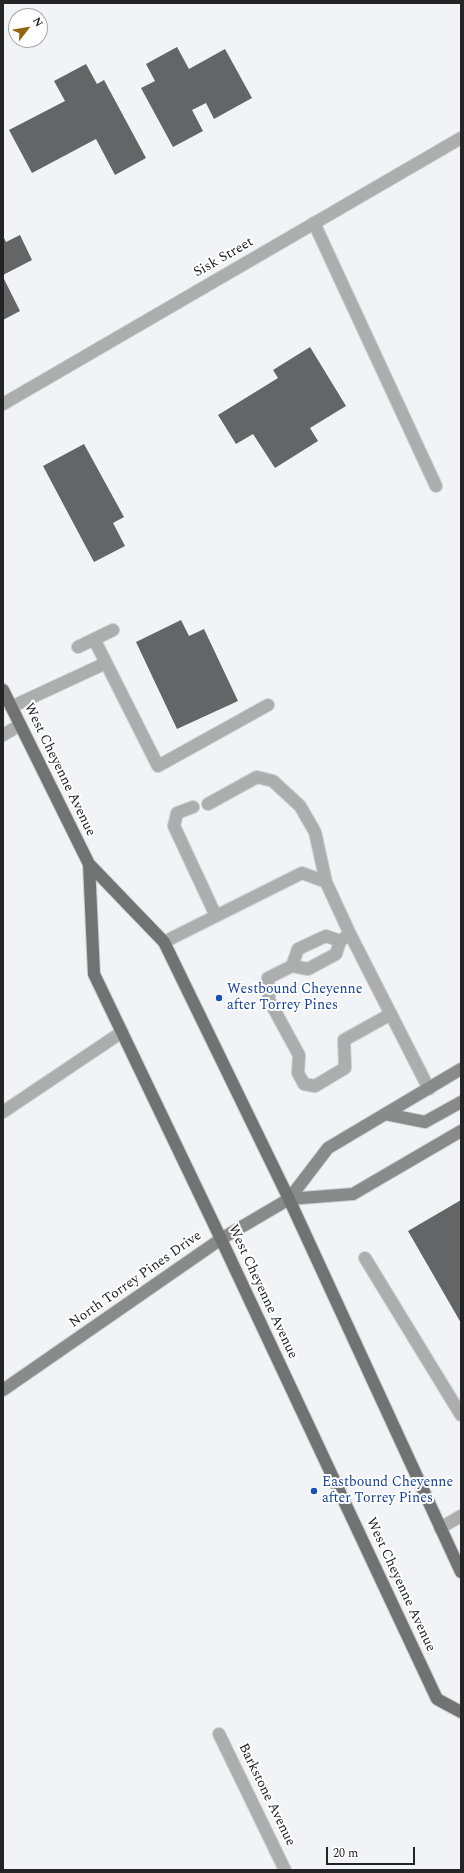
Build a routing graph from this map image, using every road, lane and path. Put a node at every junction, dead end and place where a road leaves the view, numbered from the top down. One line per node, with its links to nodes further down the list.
1 (461, 138): 2 (street, Sisk Street)
2 (314, 223): 3 (street, Sisk Street); 4 (street)
3 (3, 404)
4 (436, 486)
5 (112, 630): 6 (street)
6 (94, 639): 7 (street); 8 (street)
7 (78, 647)
8 (106, 663): 10 (street); 11 (street)
9 (3, 690): 11 (main road, West Cheyenne Avenue)
10 (268, 705)
11 (11, 707): 12 (main road, West Cheyenne Avenue)
12 (20, 725): 13 (street); 16 (main road, West Cheyenne Avenue)
13 (3, 735)
14 (208, 804): 17 (street)
15 (193, 807): 18 (street)
16 (89, 864): 21 (main road, West Cheyenne Avenue); 24 (main road, West Cheyenne Avenue)
17 (326, 882): 18 (street); 19 (street)
18 (216, 916): 21 (street)
19 (350, 934): 20 (street); 23 (street)
20 (340, 941): 22 (street); 22 (street)
21 (164, 942): 31 (main road, West Cheyenne Avenue)
22 (292, 966): 23 (street)
23 (391, 1014): 26 (street)
24 (122, 1032): 28 (street); 32 (main road, West Cheyenne Avenue)
25 (461, 1069): 26 (main road, North Torrey Pines Drive)
26 (429, 1088): 29 (main road, North Torrey Pines Drive)
27 (461, 1102): 29 (main road)
28 (3, 1112)
29 (386, 1114): 31 (main road, North Torrey Pines Drive)
30 (461, 1131): 31 (main road, North Torrey Pines Drive)
31 (289, 1199): 32 (main road, North Torrey Pines Drive); 37 (main road, West Cheyenne Avenue)
32 (221, 1239): 34 (main road, North Torrey Pines Drive); 39 (main road, West Cheyenne Avenue)
33 (365, 1258): 35 (street)
34 (5, 1385)
35 (461, 1415)
36 (461, 1516): 37 (street)
37 (440, 1528): 38 (main road, West Cheyenne Avenue)
38 (461, 1572)
39 (461, 1712)
40 (219, 1734): 41 (street, Barkstone Avenue)
41 (285, 1870)

